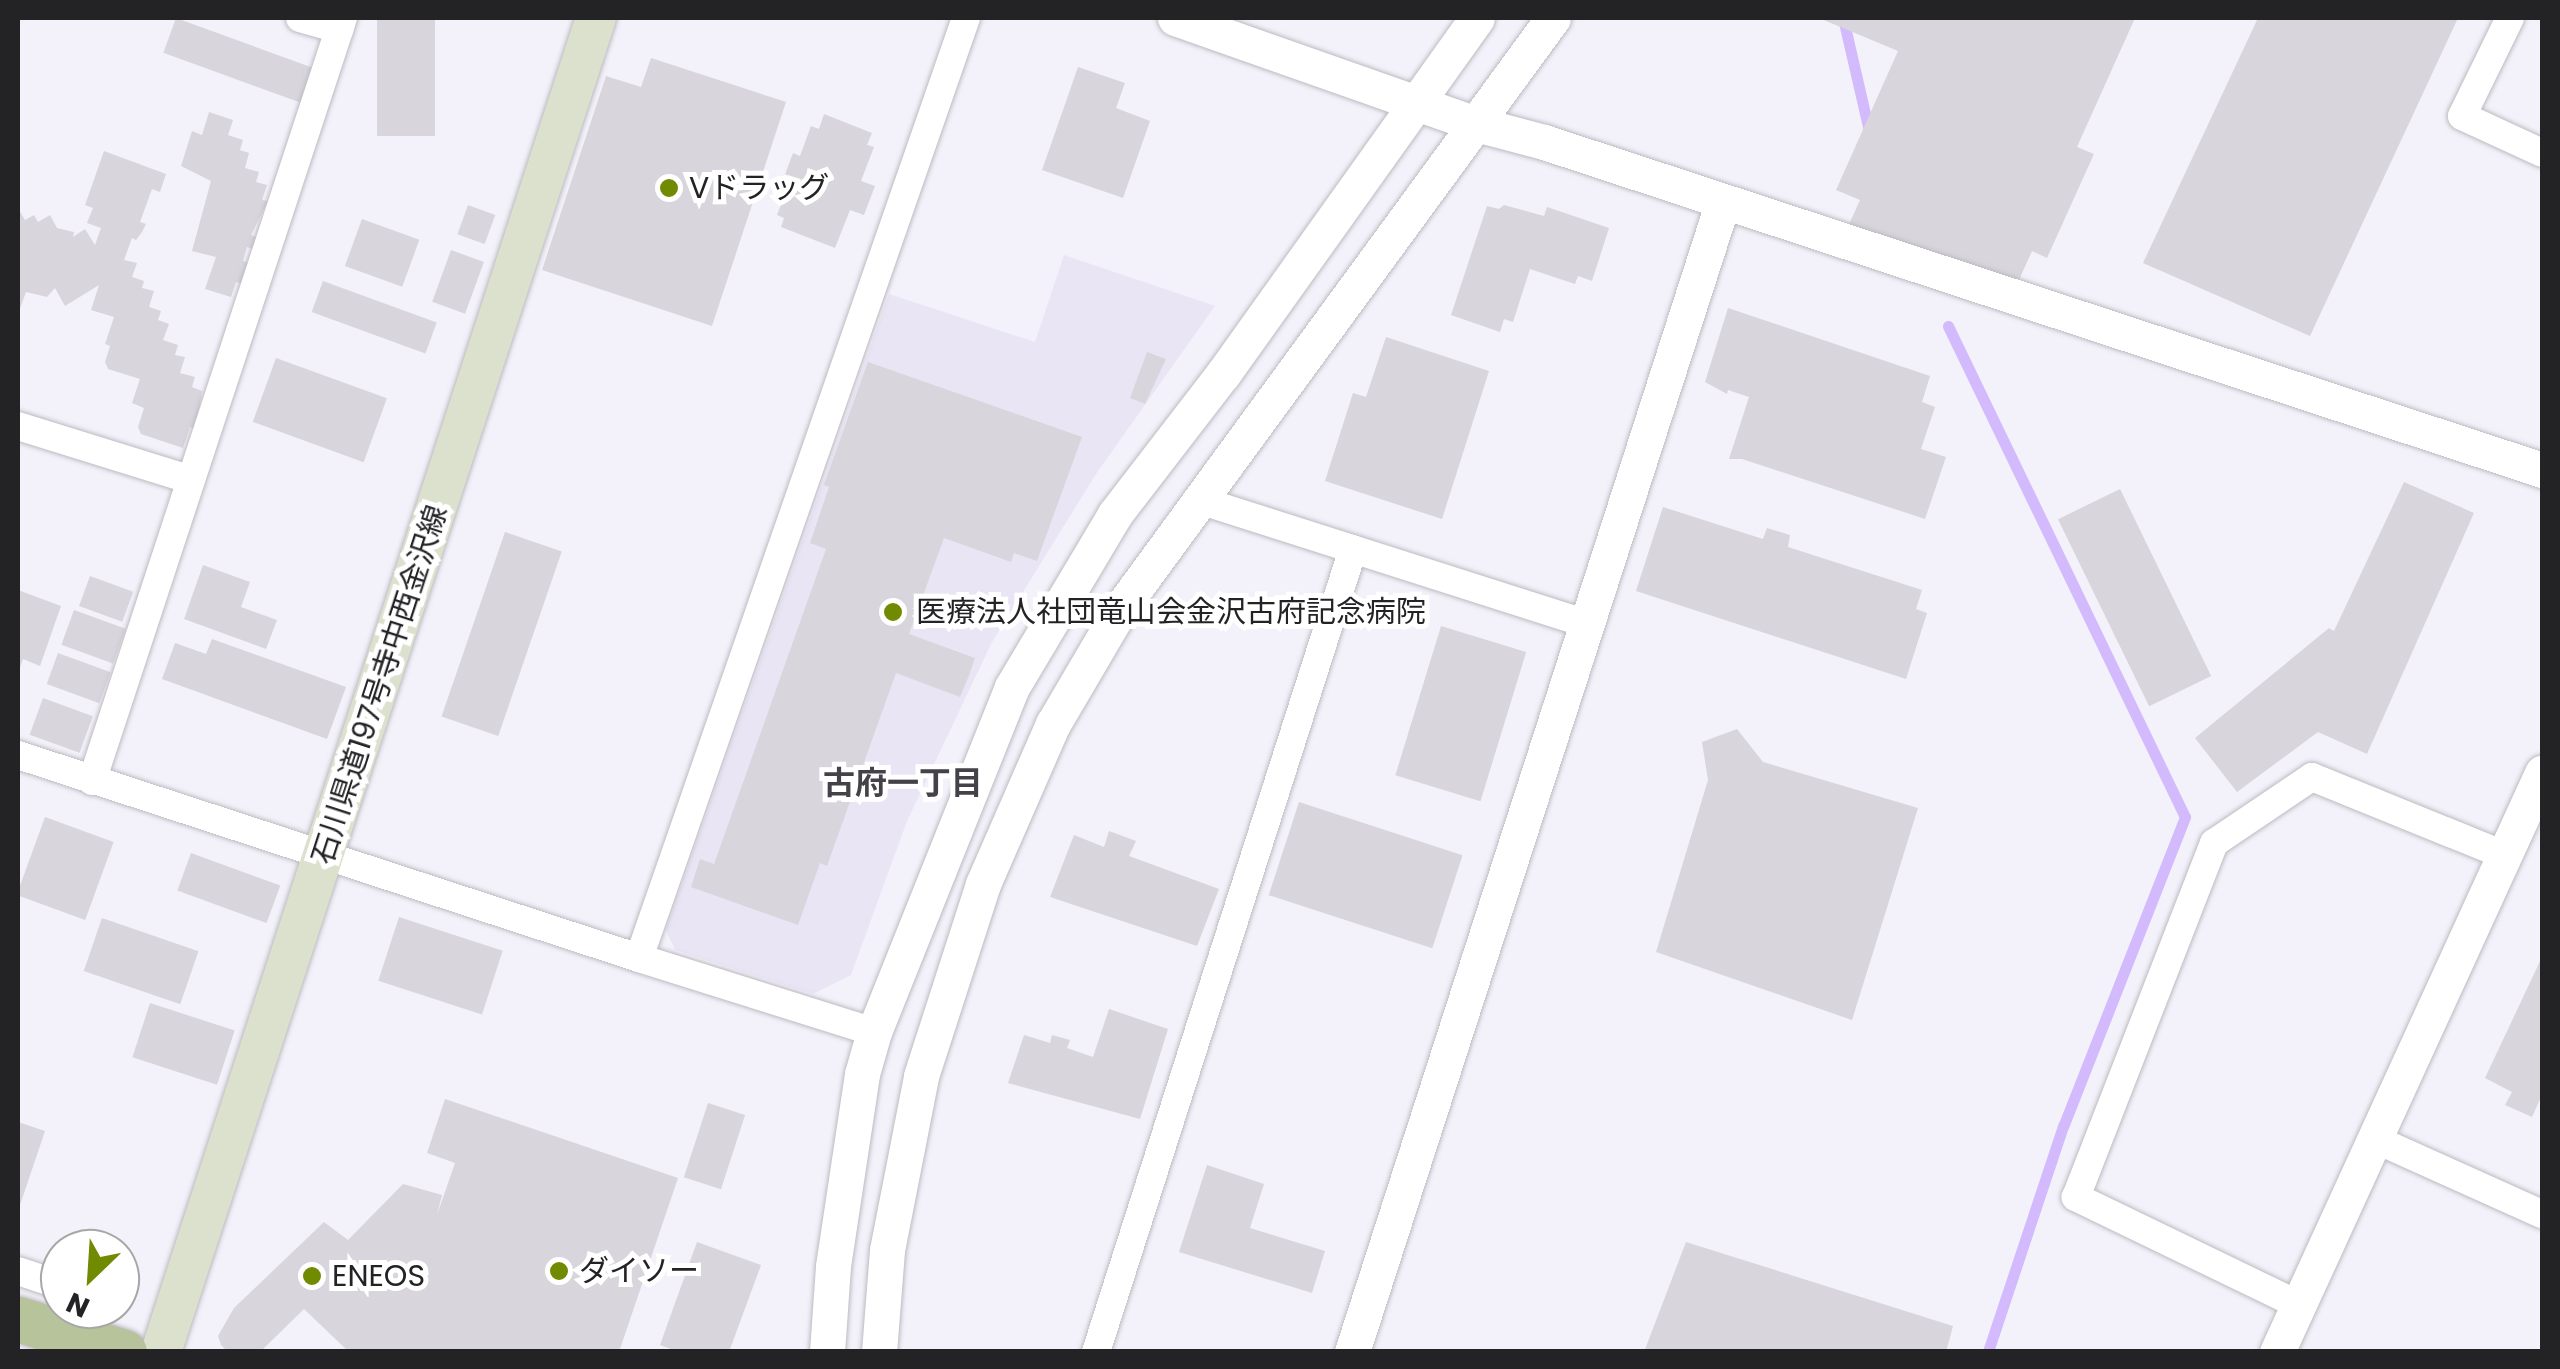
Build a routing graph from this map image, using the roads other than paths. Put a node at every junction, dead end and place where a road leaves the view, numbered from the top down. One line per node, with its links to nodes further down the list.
1 (300, 18): 8 (street)
2 (596, 18): 22 (main road, 石川県道197号寺中西金沢線)
3 (966, 18): 24 (street)
4 (1175, 18): 9 (street)
5 (1477, 18): 9 (street)
6 (1553, 18): 10 (street)
7 (2510, 18): 11 (street)
8 (341, 24): 15 (street)
9 (1414, 101): 10 (street); 25 (street)
10 (1476, 124): 12 (street); 16 (street)
11 (2542, 153)
12 (1723, 201): 14 (street); 18 (street)
13 (18, 426): 15 (street)
14 (2542, 470)
15 (191, 480): 21 (street)
16 (1199, 500): 17 (street); 33 (street)
17 (1353, 549): 18 (street); 34 (street)
18 (1587, 624): 35 (street)
19 (18, 755): 21 (street)
20 (2542, 772): 23 (street)
21 (92, 781): 22 (street)
22 (325, 852): 24 (street); 31 (main road, 石川県道197号寺中西金沢線)
23 (2504, 854): 26 (street); 28 (street)
24 (639, 958): 25 (street)
25 (874, 1032): 32 (street)
26 (2377, 1140): 27 (street); 28 (street)
27 (2542, 1214)
28 (2298, 1304): 36 (street)
29 (18, 1319): 30 (main road)
30 (94, 1333)
31 (161, 1352)
32 (827, 1352)
33 (880, 1352)
34 (1096, 1352)
35 (1352, 1352)
36 (2277, 1352)

